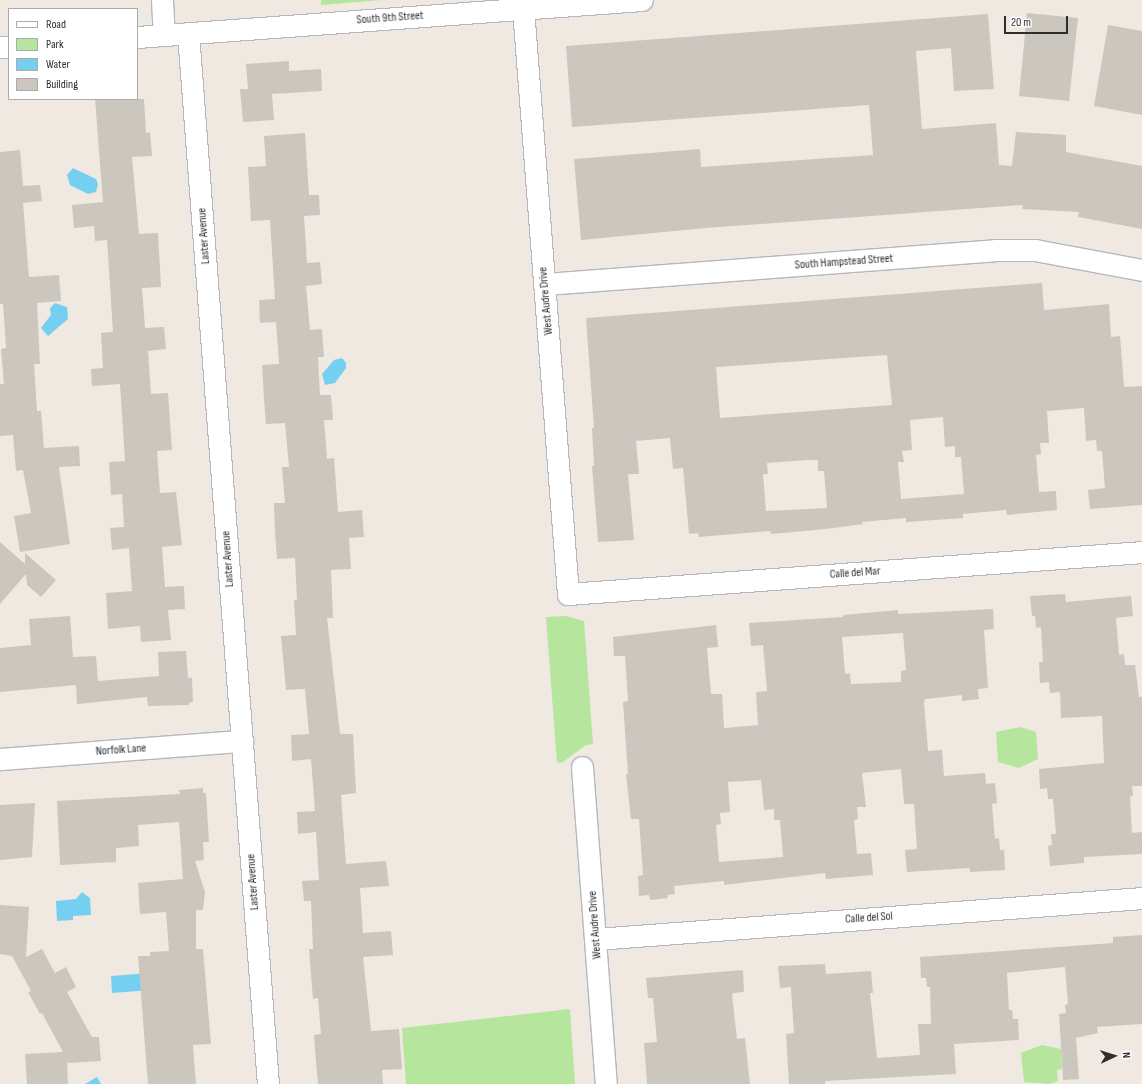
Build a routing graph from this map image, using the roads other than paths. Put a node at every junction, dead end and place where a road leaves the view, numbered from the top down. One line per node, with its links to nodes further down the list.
1 (162, 0): 5 (street)
2 (642, 0): 3 (street, South 9th Street)
3 (523, 8): 4 (street, South 9th Street); 8 (street, West Audre Drive)
4 (188, 33): 5 (street, South 9th Street); 11 (street, Laster Avenue)
5 (164, 35): 6 (street, South 9th Street)
6 (138, 37)
7 (1142, 270): 8 (street, South Hampstead Street)
8 (545, 284): 10 (street, West Audre Drive)
9 (1142, 552): 10 (street, Calle del Mar)
10 (568, 594)
11 (242, 741): 12 (street, Norfolk Lane); 16 (street, Laster Avenue)
12 (0, 759)
13 (582, 767): 15 (street, West Audre Drive)
14 (1142, 898): 15 (street, Calle del Sol)
15 (596, 939): 17 (street, West Audre Drive)
16 (268, 1084)
17 (606, 1084)

